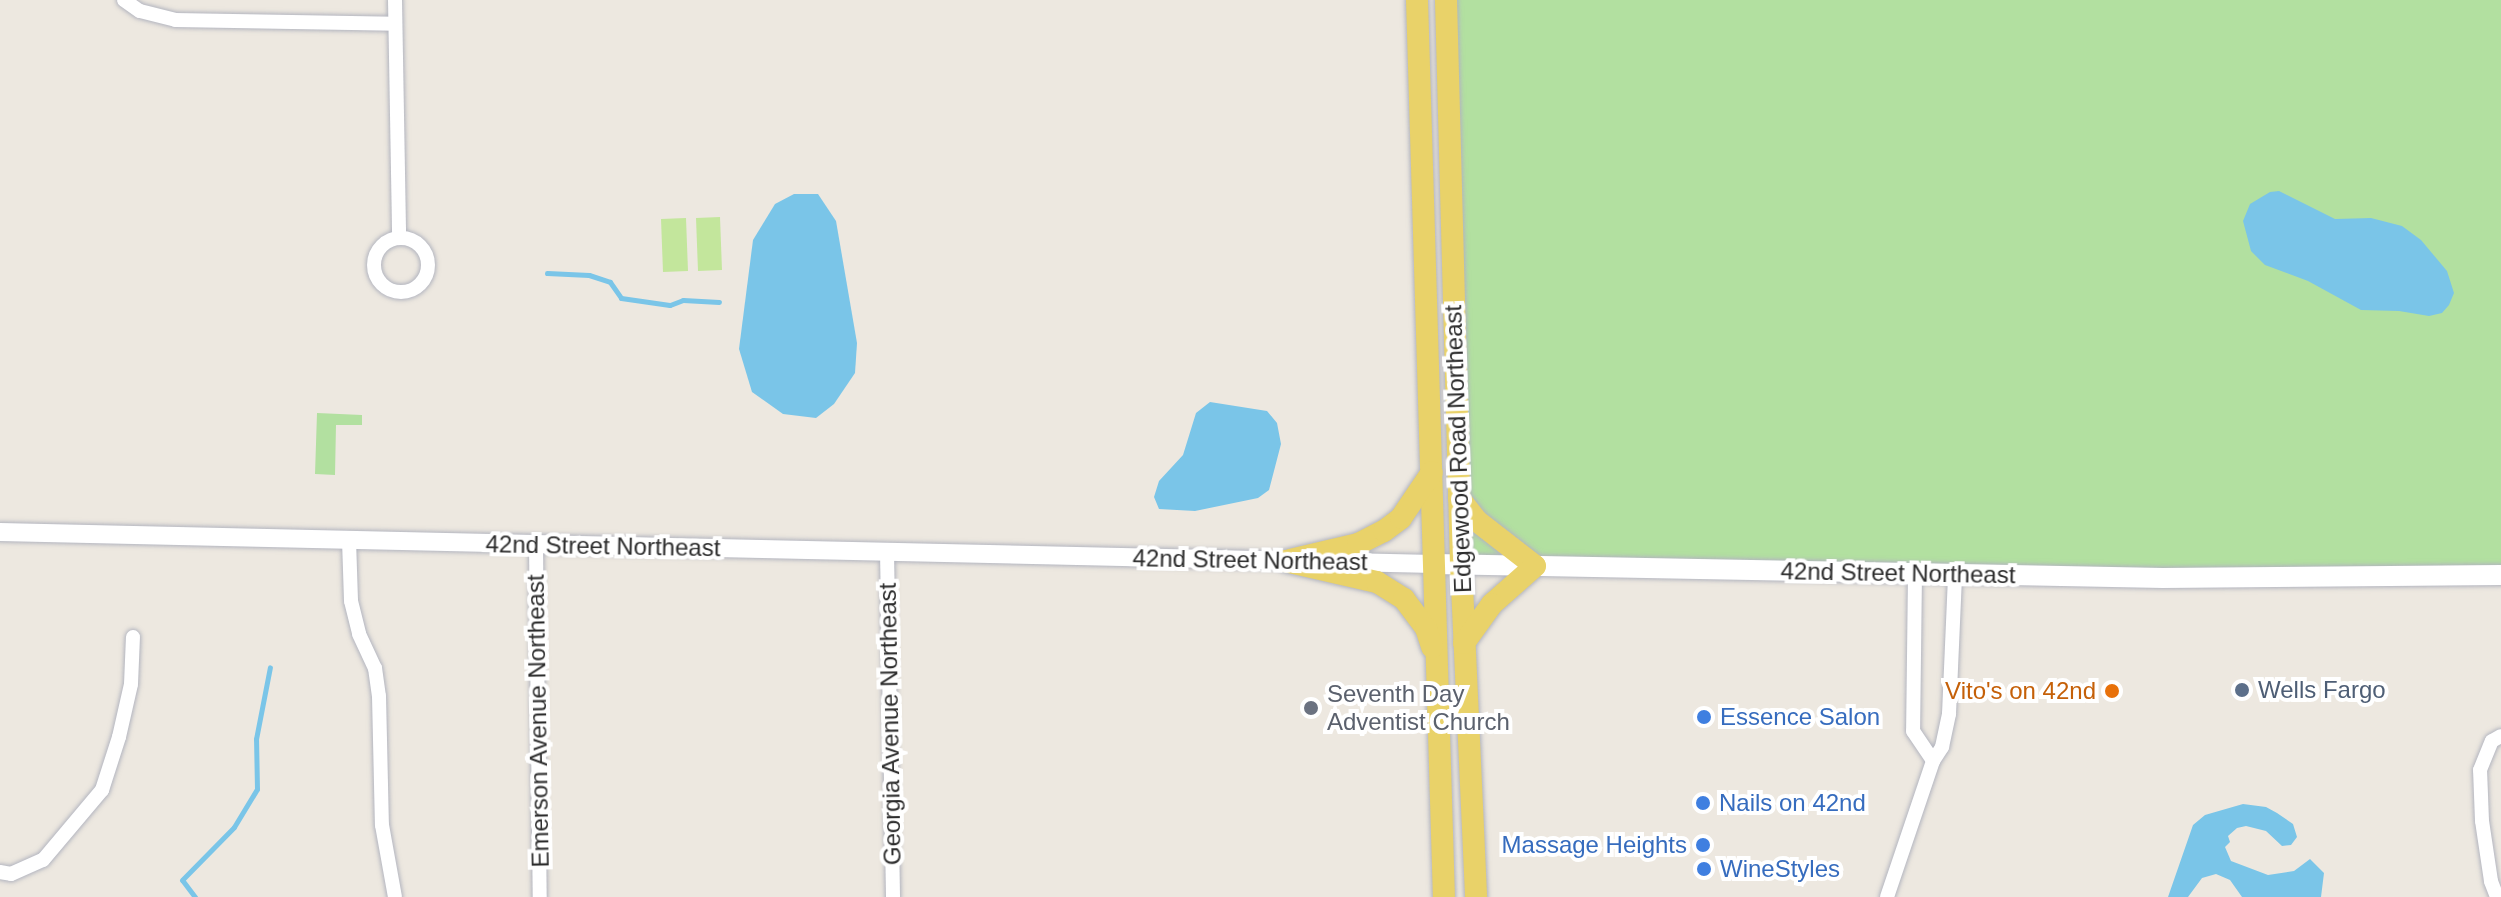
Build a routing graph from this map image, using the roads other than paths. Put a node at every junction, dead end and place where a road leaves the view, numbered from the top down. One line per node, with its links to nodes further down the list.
1 (124, 0): 5 (street)
2 (395, 0): 5 (street)
3 (1417, 0): 7 (main road, Edgewood Road Northeast)
4 (1446, 0): 8 (main road, Edgewood Road Northeast)
5 (395, 24): 6 (street)
6 (399, 238)
7 (1432, 472): 13 (main road); 14 (main road, Edgewood Road Northeast)
8 (1459, 498): 15 (main road, Edgewood Road Northeast); 16 (main road)
9 (0, 532): 10 (street, 42nd Street Northeast)
10 (349, 540): 11 (street, 42nd Street Northeast); 26 (street)
11 (536, 544): 12 (street, 42nd Street Northeast); 27 (street, Emerson Avenue Northeast)
12 (887, 552): 13 (street, 42nd Street Northeast); 28 (street, Georgia Avenue Northeast)
13 (1285, 561): 14 (street, 42nd Street Northeast); 22 (main road)
14 (1435, 564): 15 (main road, 42nd Street Northeast); 22 (main road, Edgewood Road Northeast)
15 (1461, 564): 16 (main road, 42nd Street Northeast); 21 (main road, Edgewood Road Northeast)
16 (1535, 566): 17 (main road, 42nd Street Northeast); 21 (main road)
17 (1915, 574): 18 (main road, 42nd Street Northeast); 24 (street)
18 (1955, 574): 19 (main road, 42nd Street Northeast); 24 (street)
19 (2501, 575)
20 (133, 637): 25 (street)
21 (1464, 643): 30 (main road, Edgewood Road Northeast)
22 (1438, 664): 29 (main road, Edgewood Road Northeast)
23 (2501, 736): 32 (street)
24 (1933, 761): 31 (street)
25 (0, 872)
26 (395, 897)
27 (540, 897)
28 (893, 897)
29 (1444, 897)
30 (1476, 897)
31 (1887, 897)
32 (2497, 897)

